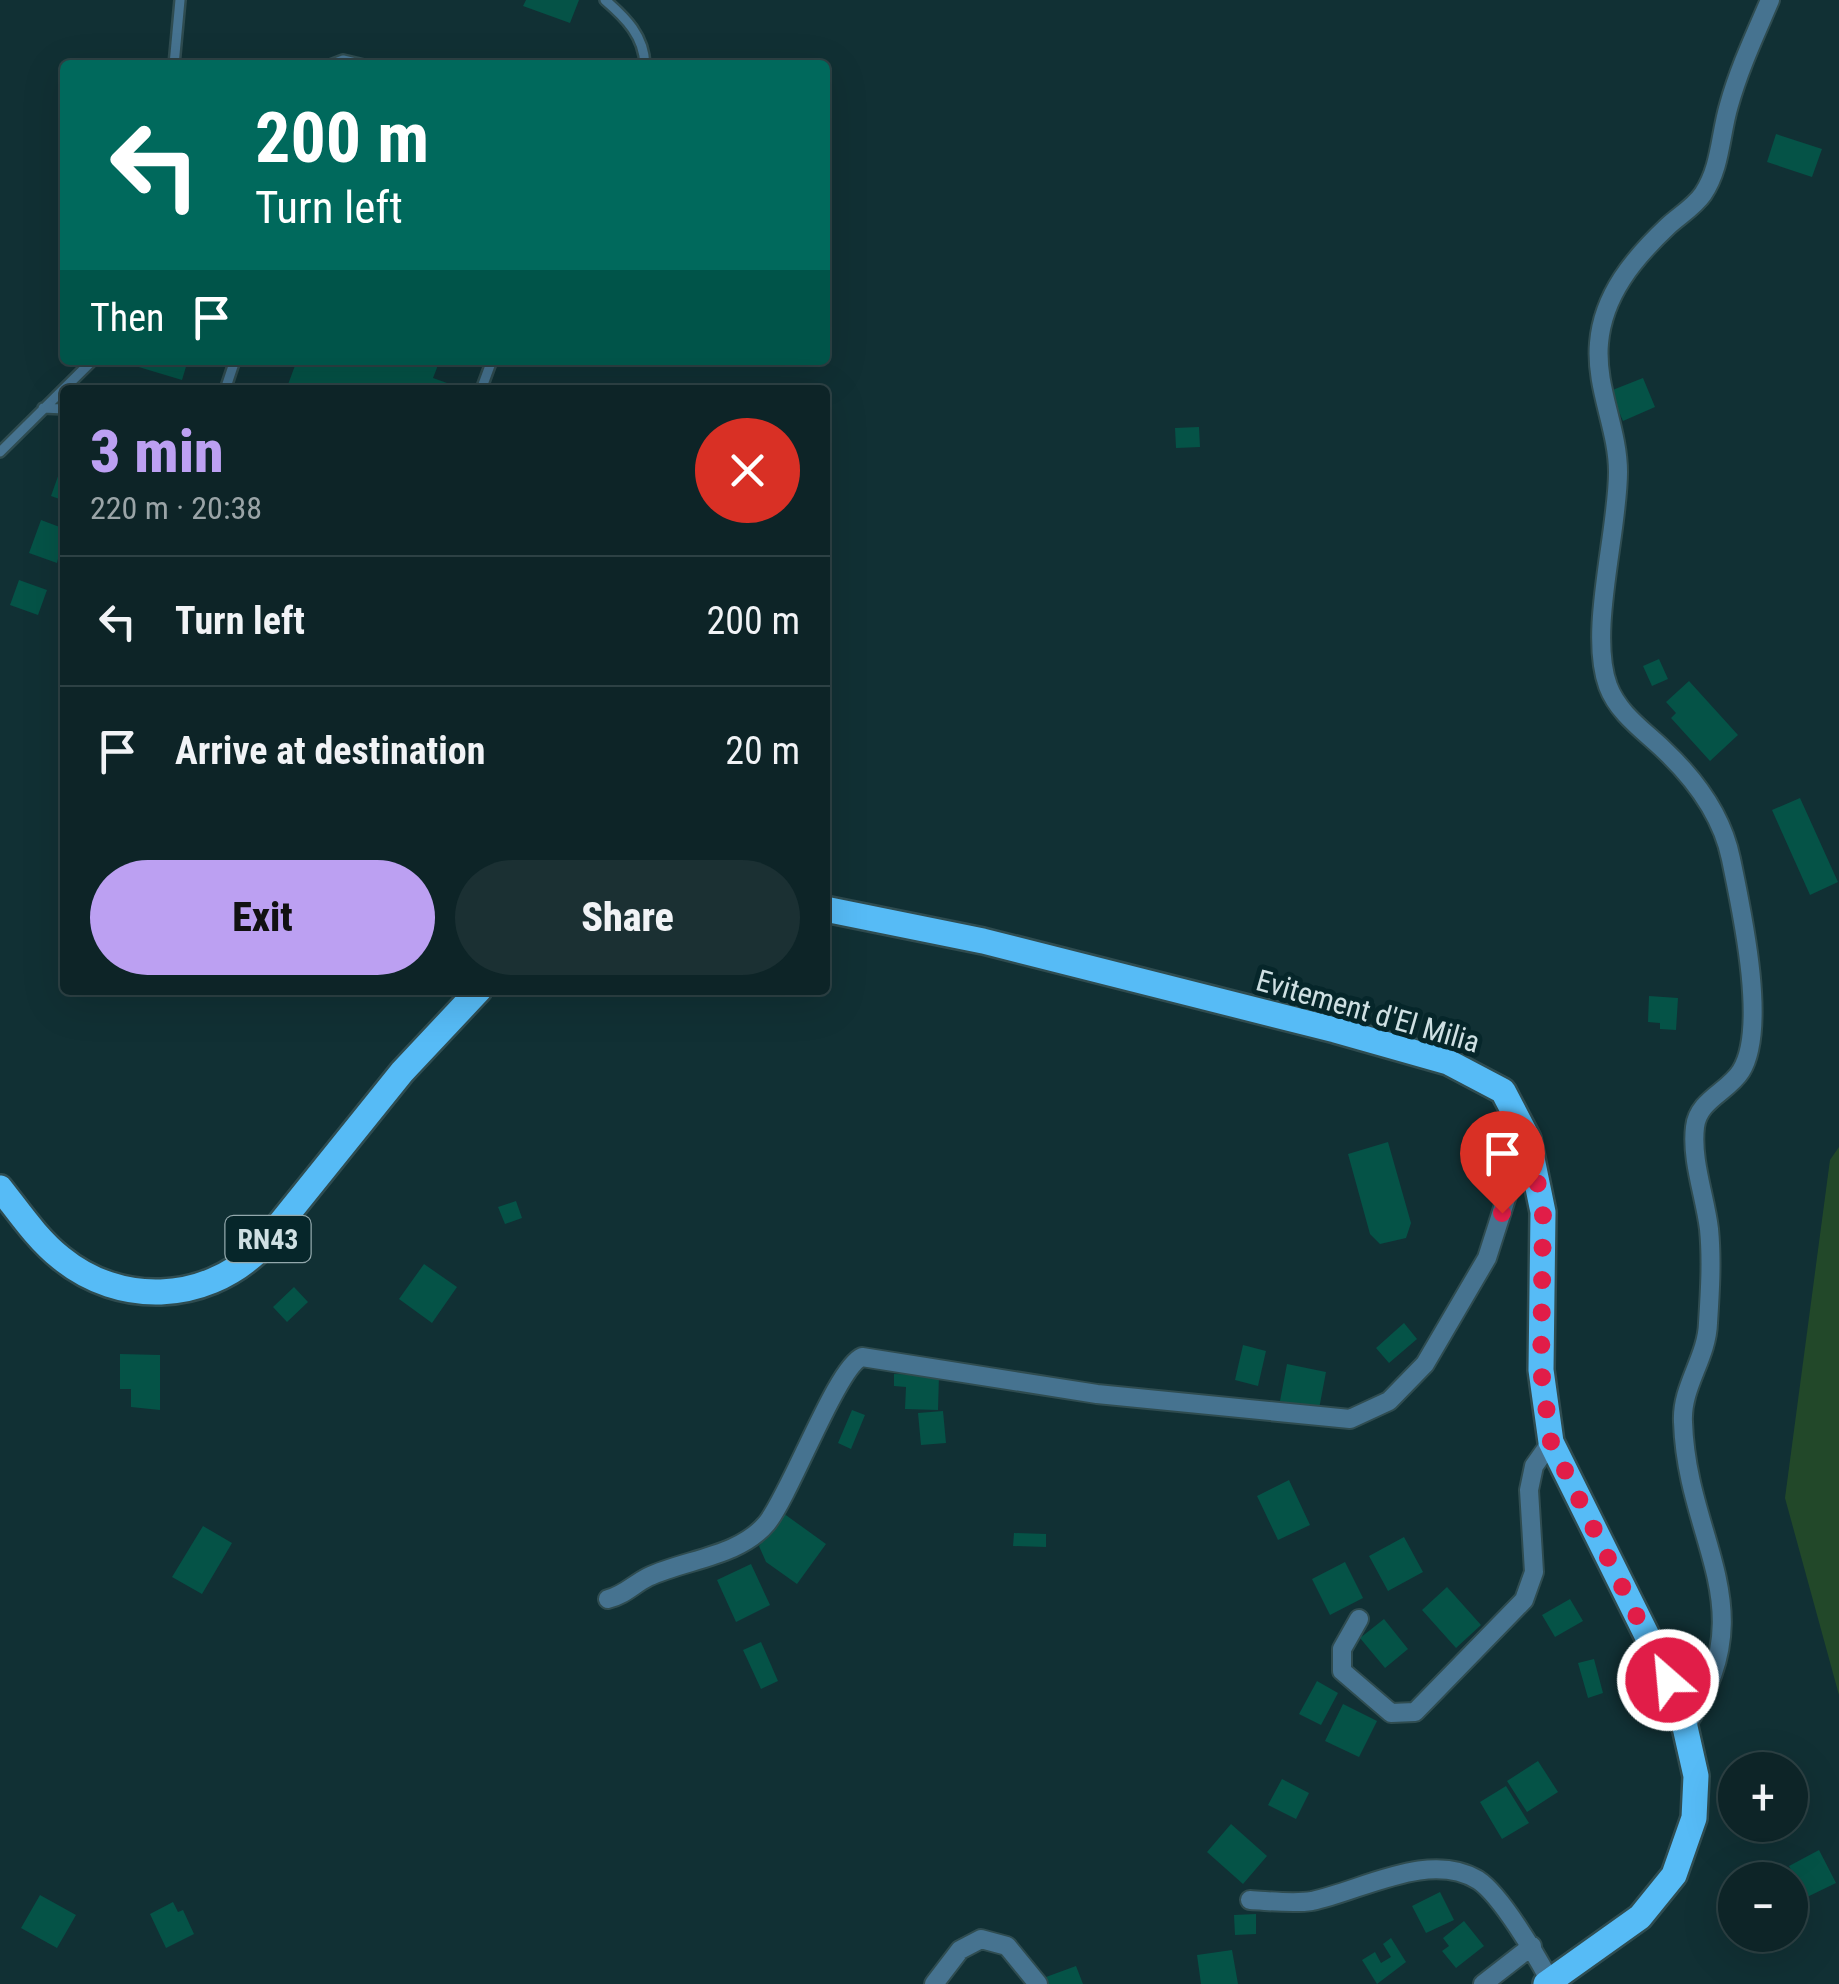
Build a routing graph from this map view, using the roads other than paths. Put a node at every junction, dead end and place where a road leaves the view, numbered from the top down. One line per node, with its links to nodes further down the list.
1 (180, 0): 4 (lane)
2 (604, 0): 5 (lane)
3 (1770, 0): 19 (street)
4 (174, 60)
5 (646, 60)
6 (88, 365): 7 (lane)
7 (66, 385)
8 (60, 391): 9 (lane)
9 (42, 408): 10 (lane); 11 (lane)
10 (60, 408)
11 (0, 452)
12 (830, 910): 14 (main road, Evitement d'El Milia)
13 (474, 995): 15 (main road, RN43)
14 (1532, 1154): 16 (main road, Evitement d'El Milia); 17 (street)
15 (0, 1188)
16 (1551, 1442): 18 (street); 19 (main road, Evitement d'El Milia)
17 (608, 1599)
18 (1359, 1619)
19 (1685, 1726): 22 (main road, Evitement d'El Milia)
20 (1250, 1900): 21 (street)
21 (1532, 1946): 22 (street); 25 (street)
22 (1548, 1982)
23 (934, 1984): 24 (street)
24 (1038, 1984)
25 (1483, 1984)

